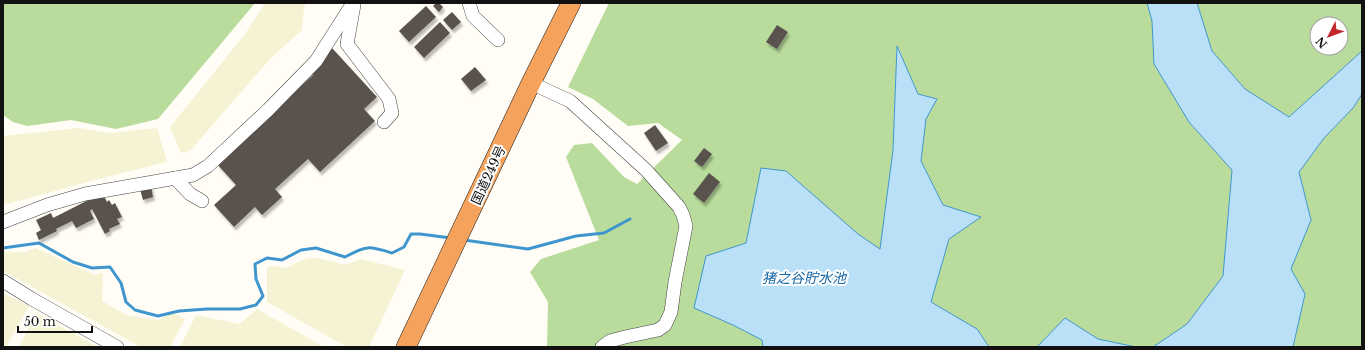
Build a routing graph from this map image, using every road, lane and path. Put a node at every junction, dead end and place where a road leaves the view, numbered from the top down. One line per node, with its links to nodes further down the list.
1 (353, 3): 6 (street); 7 (street)
2 (469, 3): 4 (street)
3 (571, 3): 5 (highway, 国道249号)
4 (498, 40)
5 (531, 83): 12 (highway, 国道249号); 13 (street)
6 (384, 122)
7 (175, 178): 8 (street); 9 (street)
8 (202, 201)
9 (3, 222)
10 (3, 281): 11 (street)
11 (117, 347)
12 (406, 347)
13 (602, 347)

